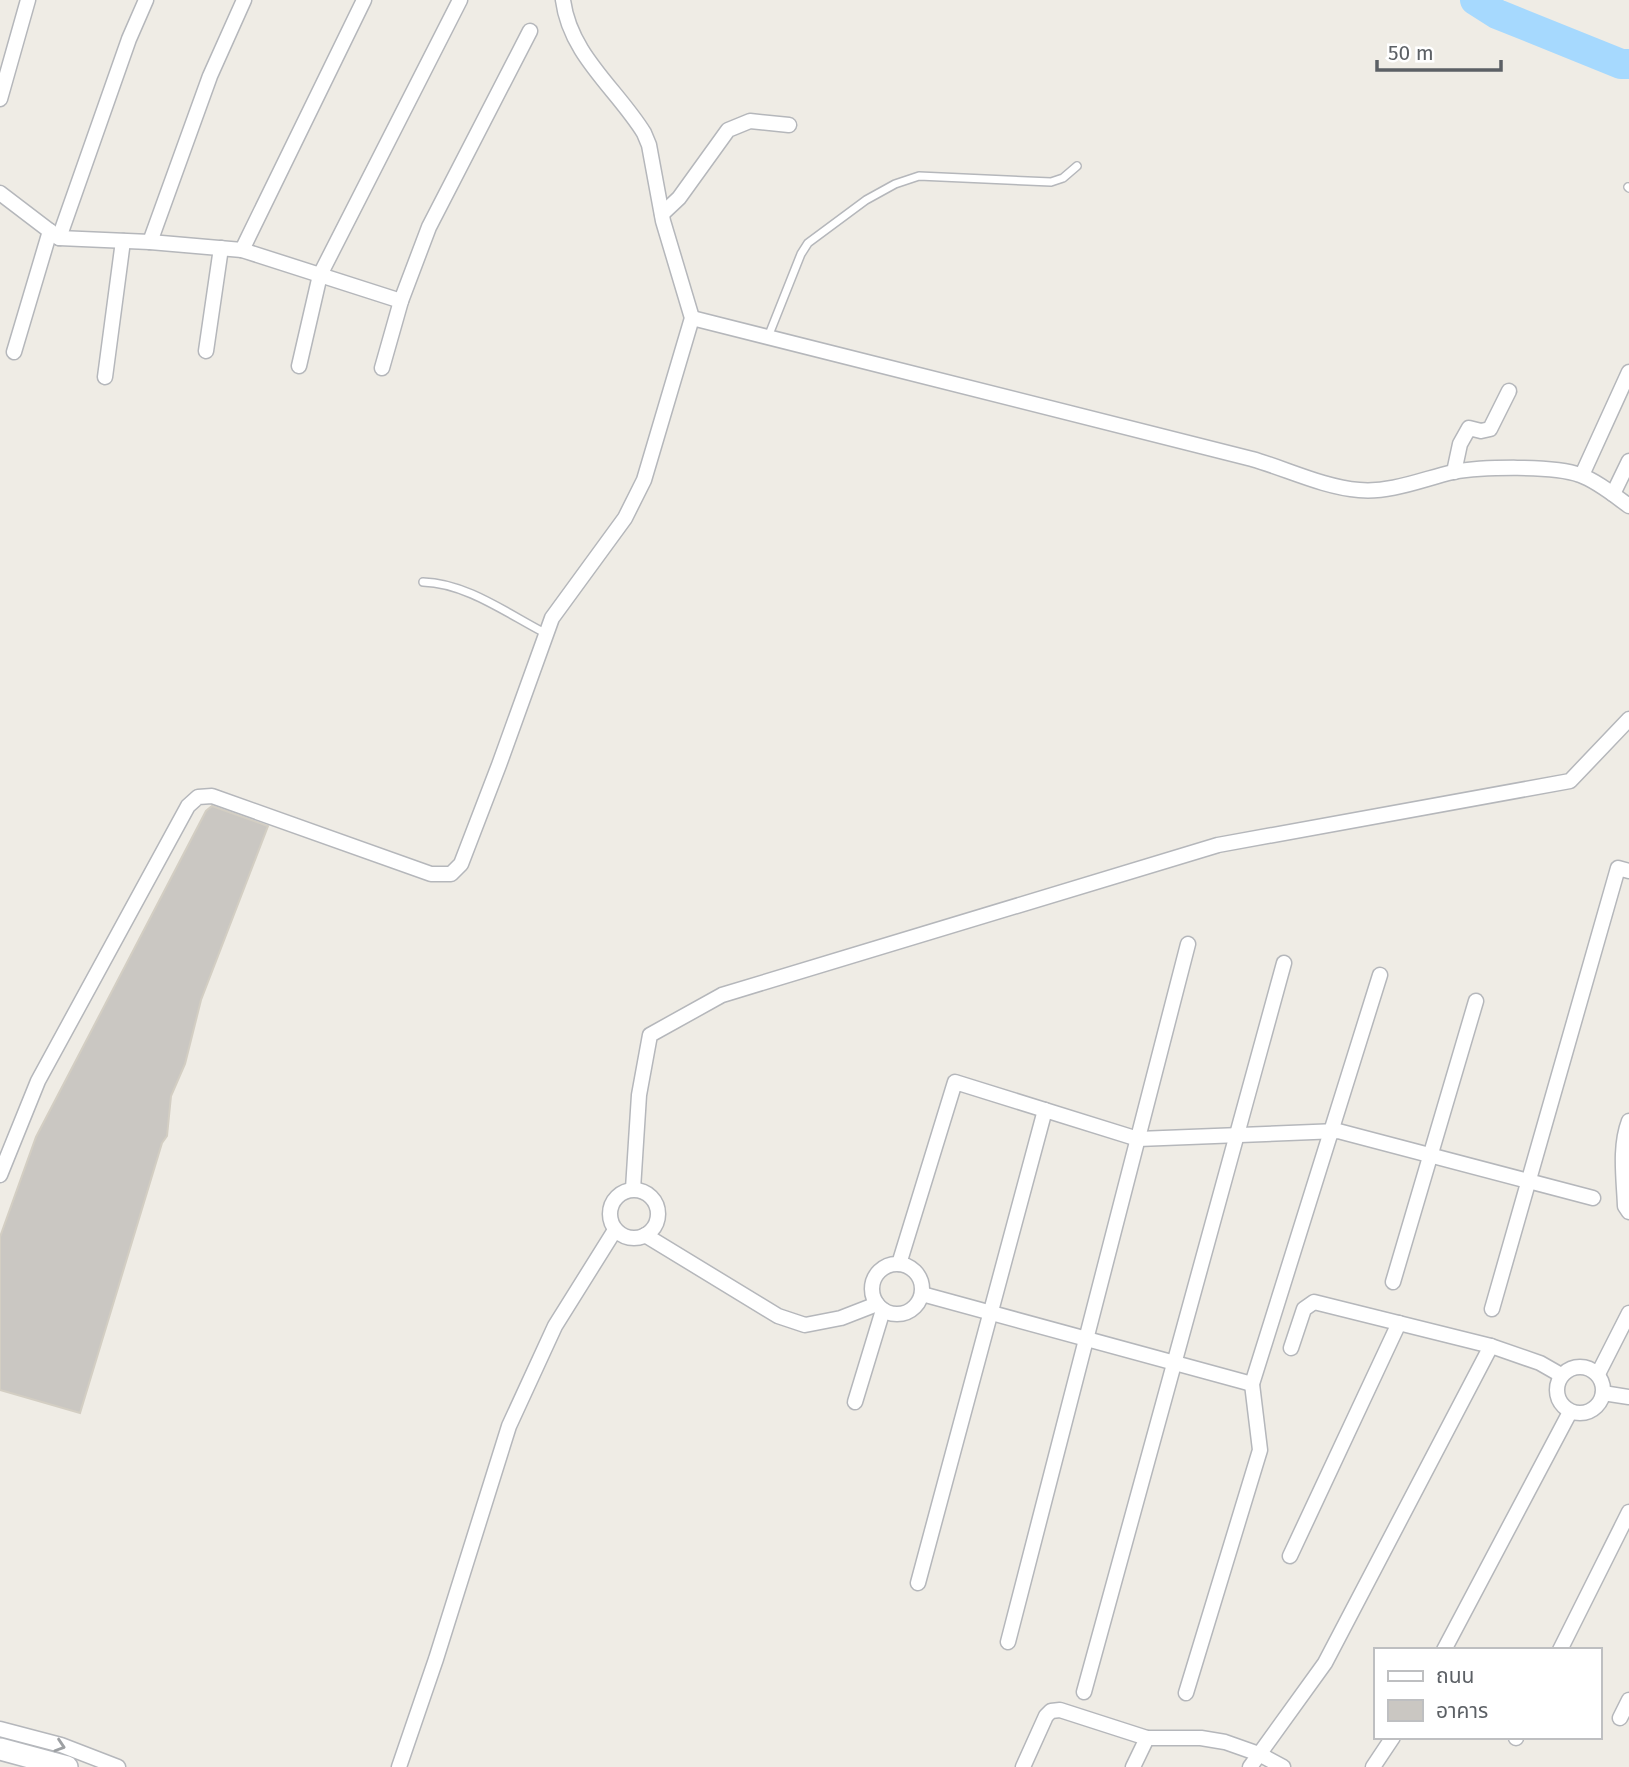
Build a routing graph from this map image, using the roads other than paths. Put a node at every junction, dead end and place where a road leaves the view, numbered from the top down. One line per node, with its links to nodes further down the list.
1 (28, 0): 8 (street)
2 (146, 0): 13 (street)
3 (244, 0): 15 (street)
4 (364, 0): 17 (street)
5 (460, 0): 18 (street)
6 (563, 0): 12 (street)
7 (530, 31): 19 (street)
8 (0, 99)
9 (789, 125): 12 (street)
10 (1077, 166): 21 (lane)
11 (0, 193): 13 (street)
12 (662, 214): 20 (street)
13 (54, 235): 14 (street); 23 (street)
14 (123, 241): 15 (street); 27 (street)
15 (150, 242): 16 (street)
16 (221, 248): 17 (street); 22 (street)
17 (242, 250): 18 (street)
18 (320, 275): 19 (street); 24 (street)
19 (401, 301): 25 (street)
20 (692, 318): 21 (street); 35 (street)
21 (768, 337): 30 (street)
22 (206, 351)
23 (14, 352)
24 (299, 366)
25 (382, 368)
26 (1629, 372): 31 (street)
27 (105, 377)
28 (1509, 391): 30 (street)
29 (1629, 461): 32 (street)
30 (1454, 472): 31 (street)
31 (1582, 475): 32 (street)
32 (1613, 494): 33 (street)
33 (1629, 506)
34 (423, 583): 35 (lane)
35 (545, 633): 47 (street)
36 (1629, 719): 51 (street)
37 (1629, 871): 50 (street)
38 (1188, 944): 46 (street)
39 (1284, 963): 45 (street)
40 (1380, 975): 44 (street)
41 (1476, 1002): 48 (street)
42 (1045, 1110): 46 (street); 56 (street); 61 (street)
43 (1629, 1121): 53 (street)
44 (1332, 1131): 45 (street); 48 (street); 70 (street)
45 (1236, 1135): 46 (street); 67 (street)
46 (1138, 1139): 64 (street)
47 (4, 1155): 49 (street)
48 (1431, 1155): 50 (street); 57 (street)
49 (0, 1175)
50 (1527, 1181): 52 (street); 60 (street)
51 (633, 1189): 54 (street); 55 (street)
52 (1593, 1198)
53 (1629, 1212)
54 (615, 1230): 55 (street); 92 (street)
55 (645, 1236): 59 (street)
56 (899, 1264): 58 (street); 59 (street)
57 (1393, 1282)
58 (922, 1294): 59 (street); 61 (street)
59 (880, 1307): 73 (street)
60 (1492, 1309)
61 (990, 1313): 64 (street); 77 (street)
62 (1629, 1313): 68 (street)
63 (1399, 1323): 65 (street); 66 (street); 76 (street)
64 (1086, 1339): 67 (street); 78 (street)
65 (1491, 1346): 69 (street); 89 (street)
66 (1291, 1348)
67 (1174, 1363): 70 (street); 81 (street)
68 (1598, 1374): 69 (street); 71 (street)
69 (1562, 1375): 74 (street)
70 (1252, 1384): 82 (street)
71 (1603, 1393): 72 (street); 74 (street)
72 (1629, 1397)
73 (855, 1402)
74 (1570, 1412): 79 (street)
75 (1629, 1512): 80 (street)
76 (1290, 1556)
77 (918, 1583)
78 (1008, 1642)
79 (1445, 1648)
80 (1561, 1648)
81 (1084, 1692)
82 (1186, 1693)
83 (1629, 1700): 84 (street)
84 (1620, 1718)
85 (0, 1729): 91 (street, one-way to 91)
86 (1147, 1738): 89 (street); 93 (street); 94 (street)
87 (1392, 1739): 97 (street)
88 (0, 1749): 90 (main road)
89 (1258, 1754): 95 (street); 96 (street)
90 (67, 1767)
91 (118, 1767)
92 (399, 1767)
93 (1023, 1767)
94 (1133, 1767)
95 (1251, 1767)
96 (1283, 1767)
97 (1373, 1767)

